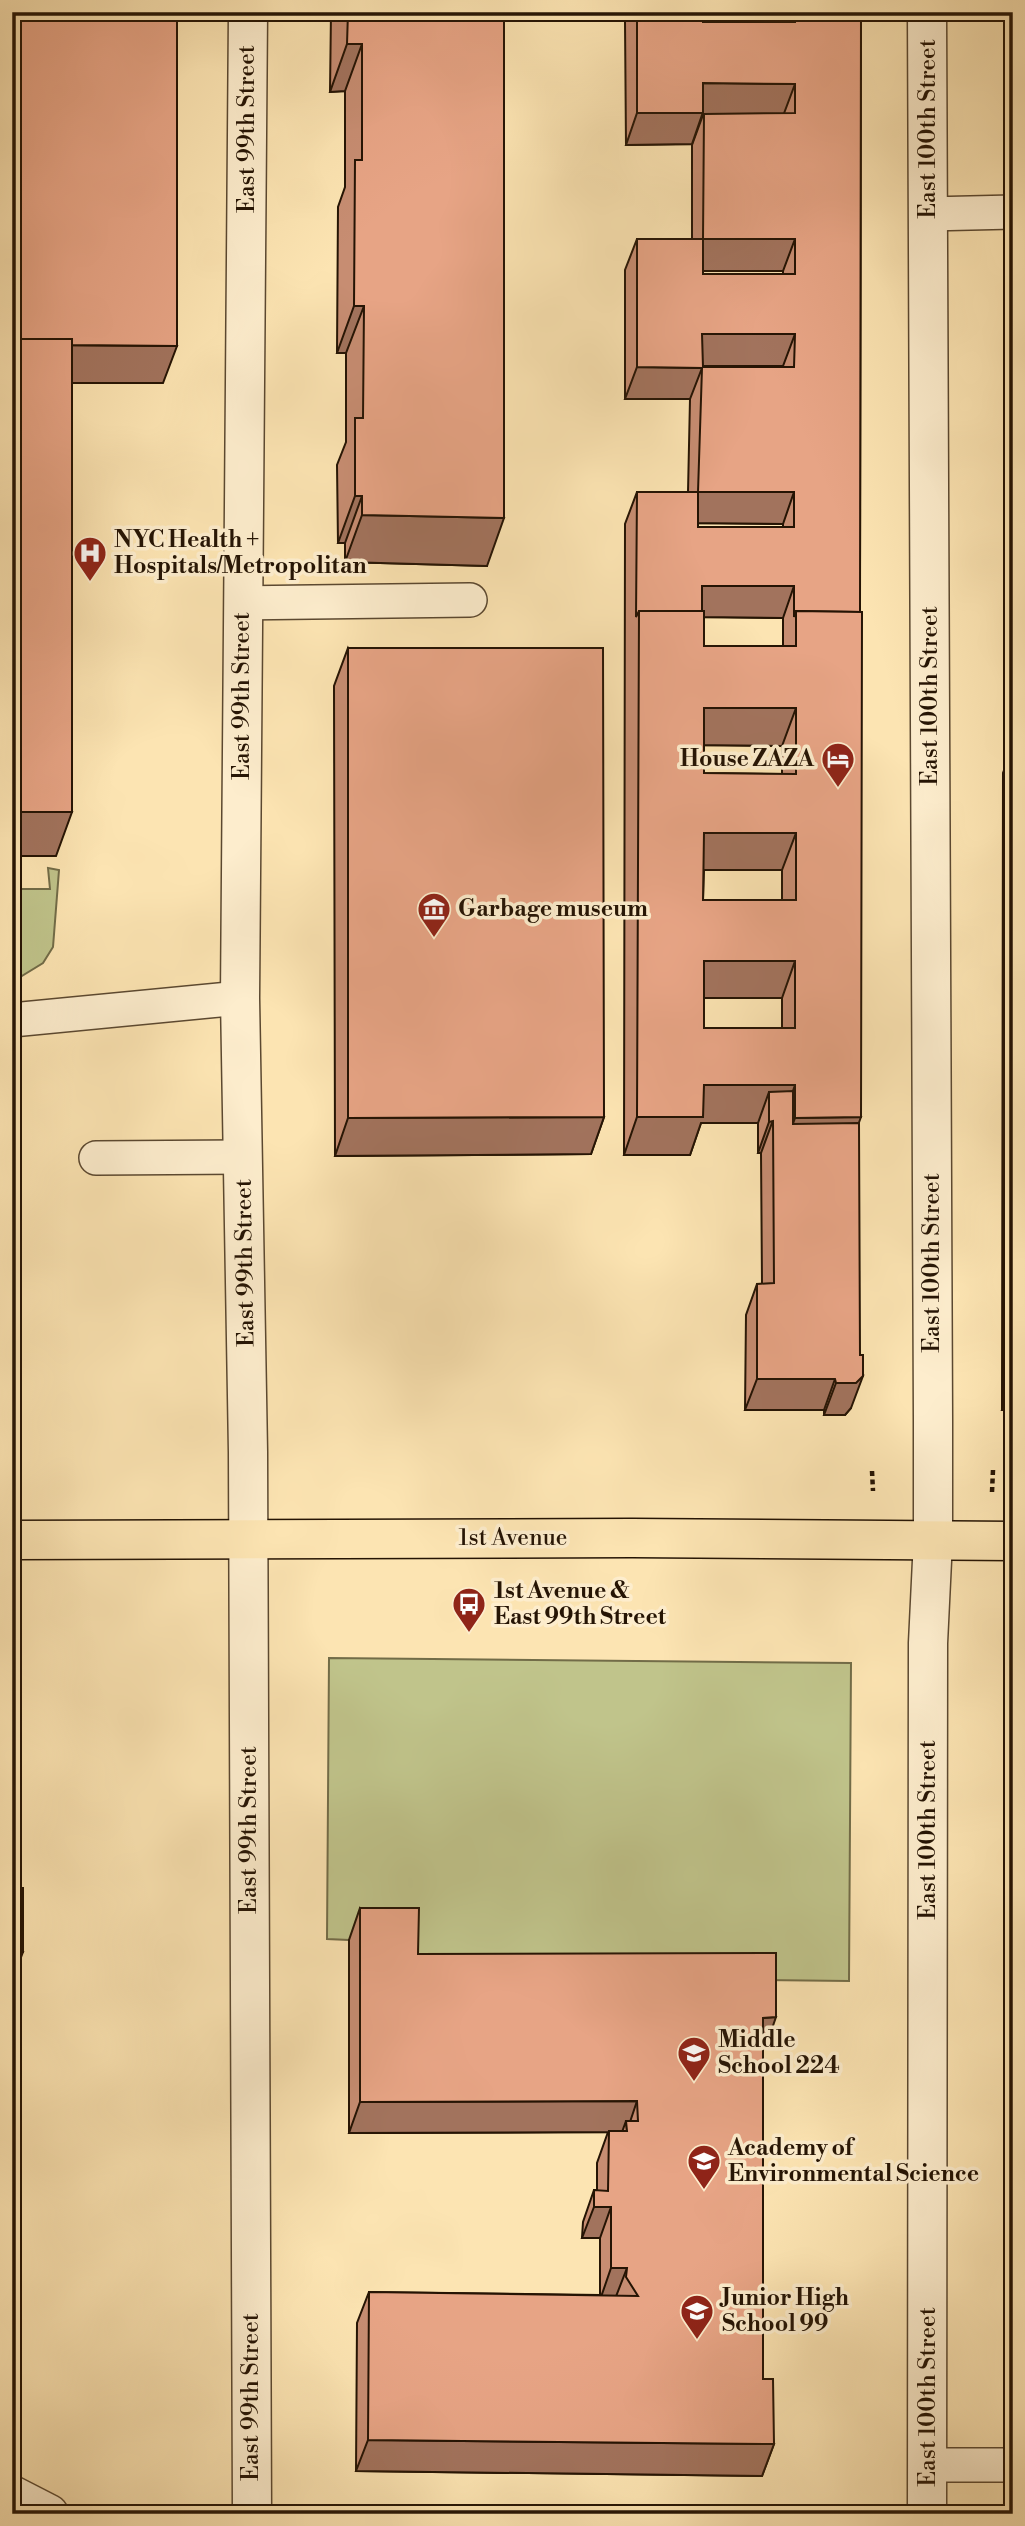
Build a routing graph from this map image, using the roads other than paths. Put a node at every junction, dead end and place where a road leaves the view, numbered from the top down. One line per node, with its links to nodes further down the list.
1 (248, 12): 6 (street, East 99th Street)
2 (928, 12): 4 (street, East 100th Street)
3 (1013, 212): 4 (lane)
4 (928, 214): 13 (street, East 100th Street)
5 (470, 600): 6 (lane)
6 (243, 603): 7 (street, East 99th Street)
7 (240, 998): 8 (lane); 9 (street, East 99th Street)
8 (12, 1020)
9 (243, 1157): 10 (lane); 11 (street, East 99th Street)
10 (96, 1158)
11 (248, 1538): 12 (main road, 1st Avenue); 13 (main road, 1st Avenue); 19 (street, East 99th Street)
12 (12, 1540)
13 (933, 1540): 14 (main road, 1st Avenue); 15 (street, East 100th Street)
14 (1013, 1541)
15 (928, 2465): 16 (lane); 20 (street, East 100th Street)
16 (1013, 2465)
17 (12, 2495): 18 (street)
18 (49, 2514)
19 (252, 2514)
20 (928, 2514)

